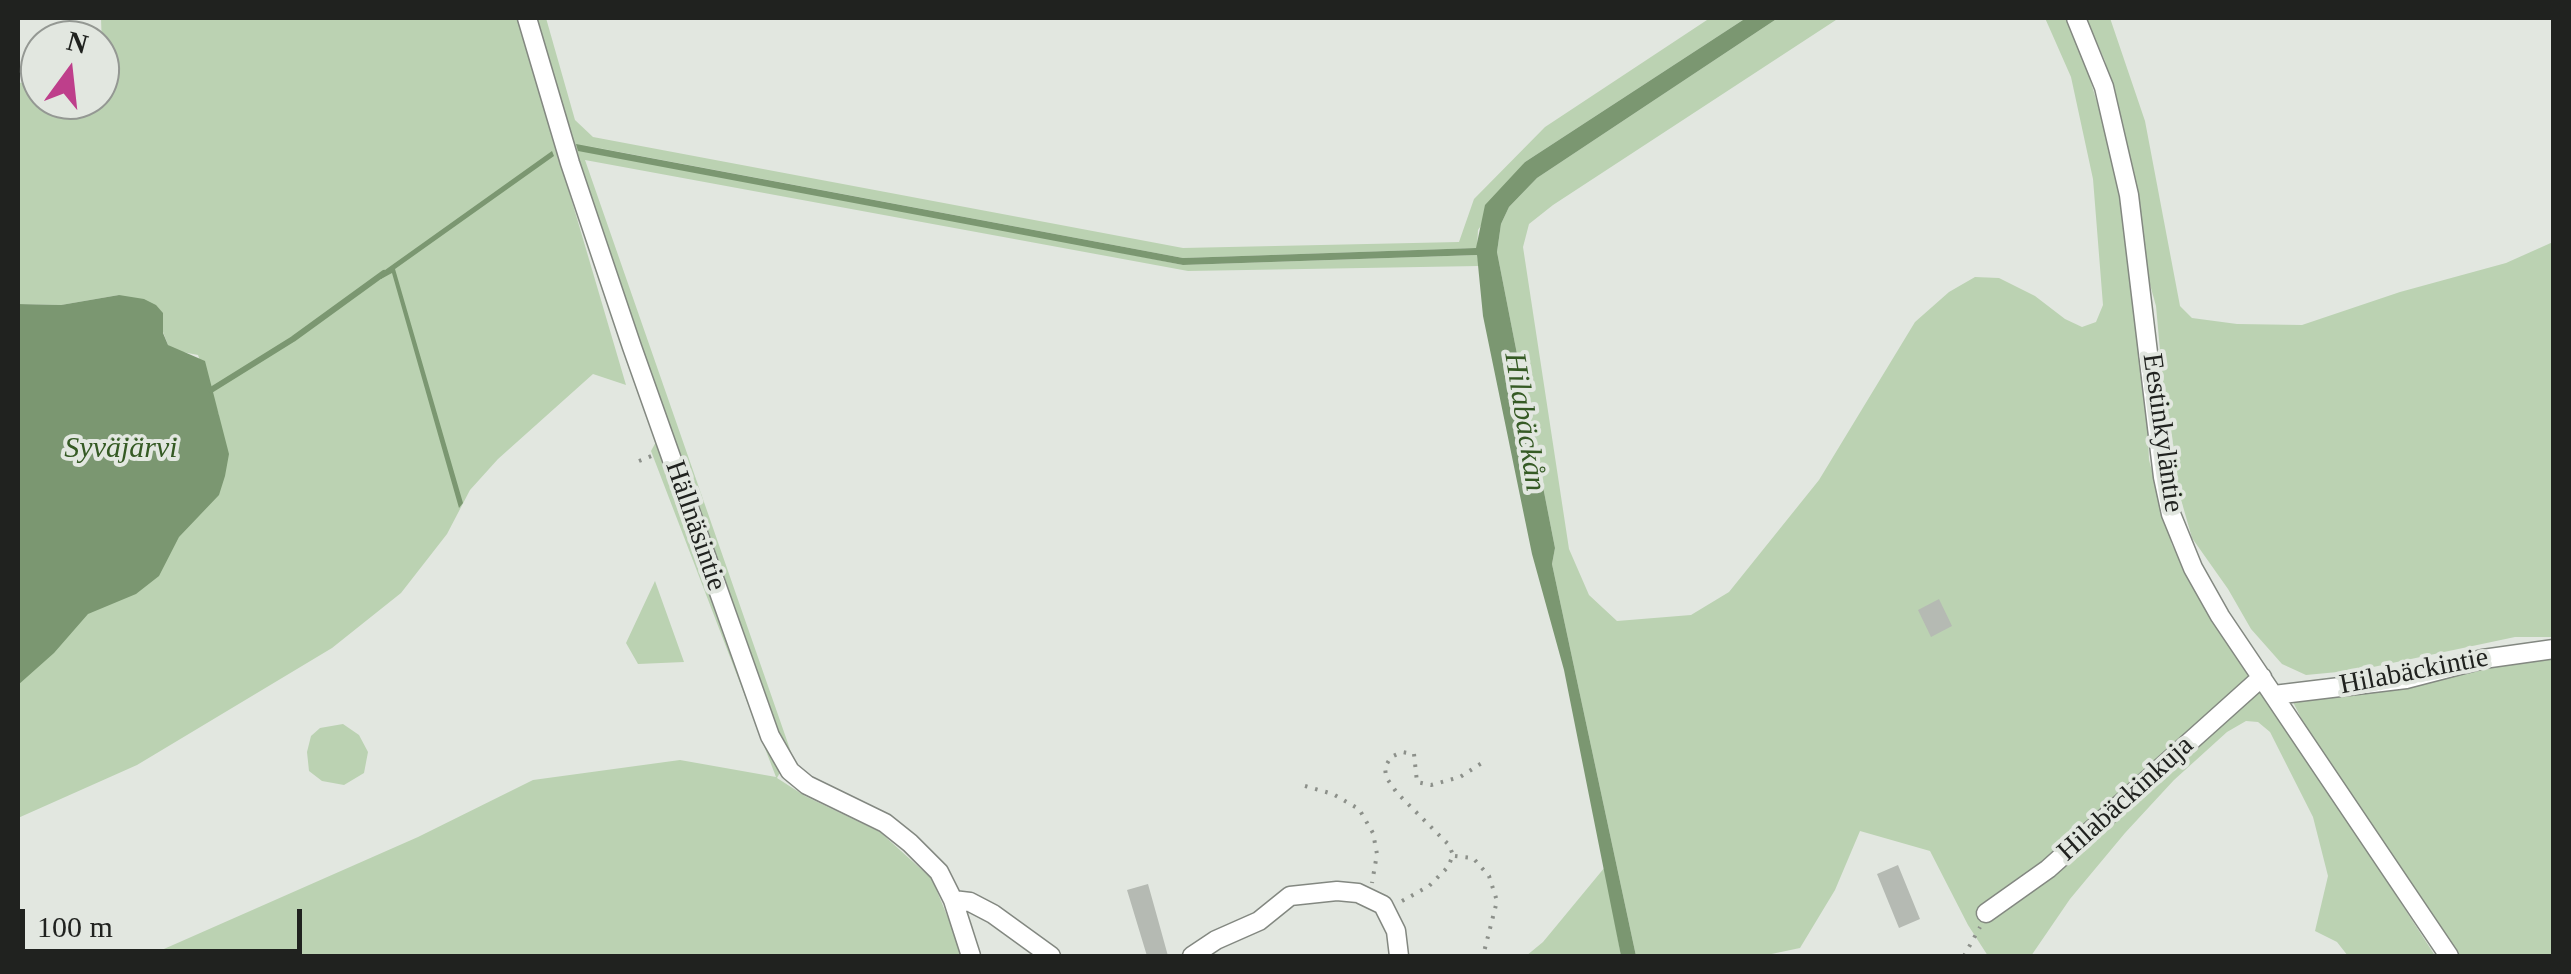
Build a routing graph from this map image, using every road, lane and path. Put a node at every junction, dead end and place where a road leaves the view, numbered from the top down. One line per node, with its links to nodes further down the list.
1 (527, 18): 9 (street, Hällnäsintie)
2 (2076, 18): 4 (street, Eestinkyläntie)
3 (2554, 650): 5 (street, Hilabäckintie)
4 (2262, 677): 5 (street, Eestinkyläntie); 11 (street, Hilabäckinkuja)
5 (2274, 696): 18 (street, Eestinkyläntie)
6 (1485, 761): 8 (path)
7 (1306, 786): 10 (path)
8 (1453, 856): 10 (path); 16 (path)
9 (953, 900): 12 (street, Hällnäsintie); 13 (street)
10 (1374, 901): 14 (street); 15 (street)
11 (1986, 914): 17 (path)
12 (971, 956)
13 (1051, 956)
14 (1192, 956)
15 (1399, 956)
16 (1482, 956)
17 (1964, 956)
18 (2449, 956)

